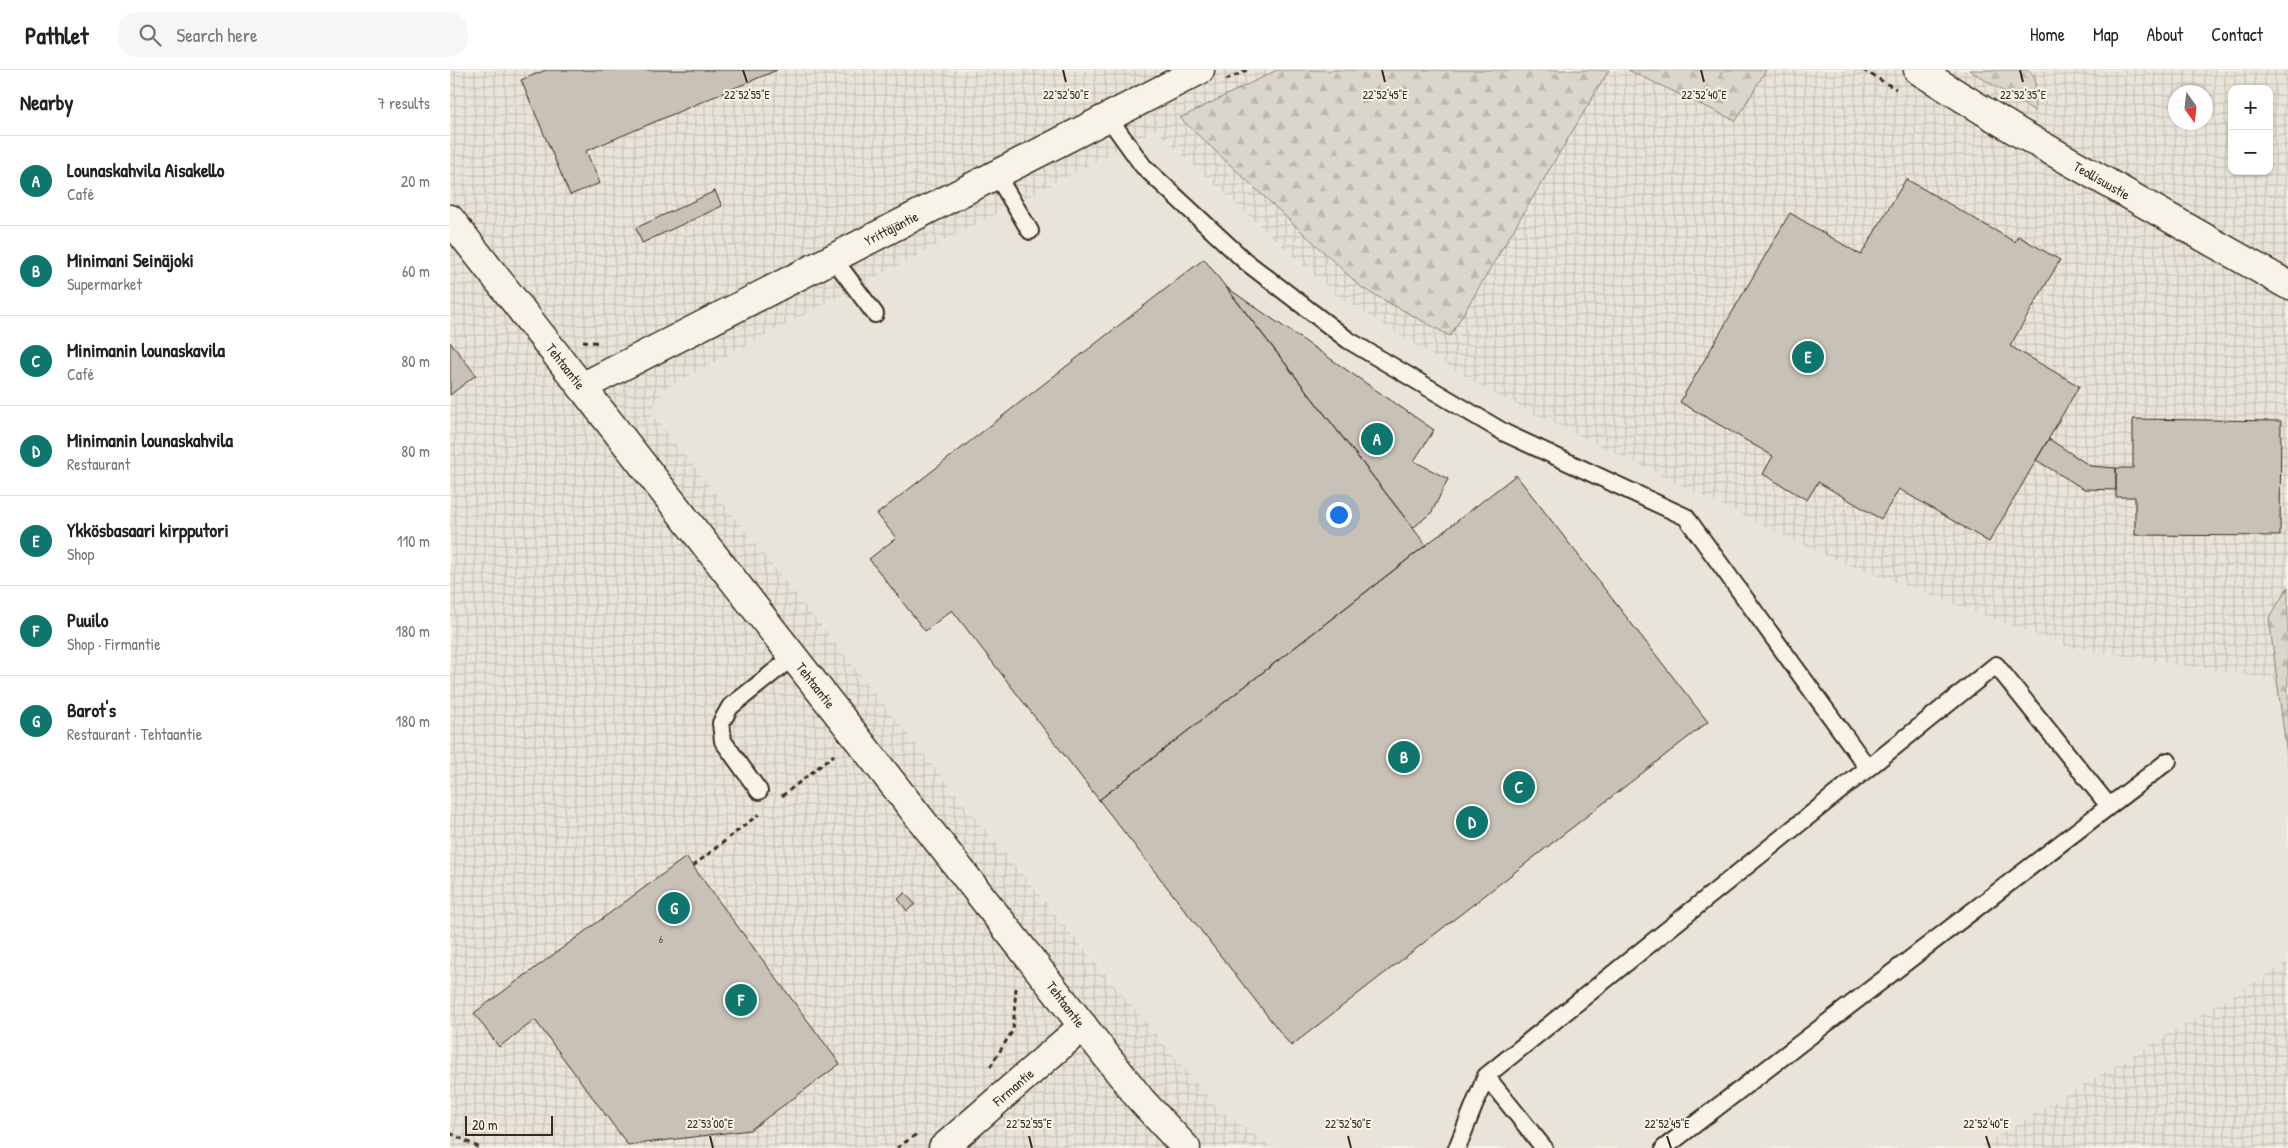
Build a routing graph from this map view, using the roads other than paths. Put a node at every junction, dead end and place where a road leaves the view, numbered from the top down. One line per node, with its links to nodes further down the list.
1 (1918, 70): 8 (street, Teollisuustie)
2 (1211, 76): 3 (street, Yrittäjäntie)
3 (1108, 117): 4 (street, Yrittäjäntie); 13 (lane)
4 (996, 174): 6 (lane); 7 (street, Yrittäjäntie)
5 (450, 218): 10 (street, Tehtaantie)
6 (1030, 231)
7 (833, 258): 9 (lane); 10 (street, Yrittäjäntie)
8 (2288, 285)
9 (875, 314)
10 (582, 387): 11 (street, Tehtaantie)
11 (794, 656): 14 (lane); 16 (street, Tehtaantie)
12 (2168, 762): 15 (lane)
13 (1868, 768): 15 (lane); 17 (lane)
14 (759, 791)
15 (2110, 806): 22 (lane)
16 (1083, 1026): 18 (street, Firmantie); 19 (street, Tehtaantie)
17 (1486, 1076): 20 (lane); 21 (lane)
18 (943, 1148)
19 (1186, 1148)
20 (1457, 1148)
21 (1544, 1148)
22 (1664, 1148)

